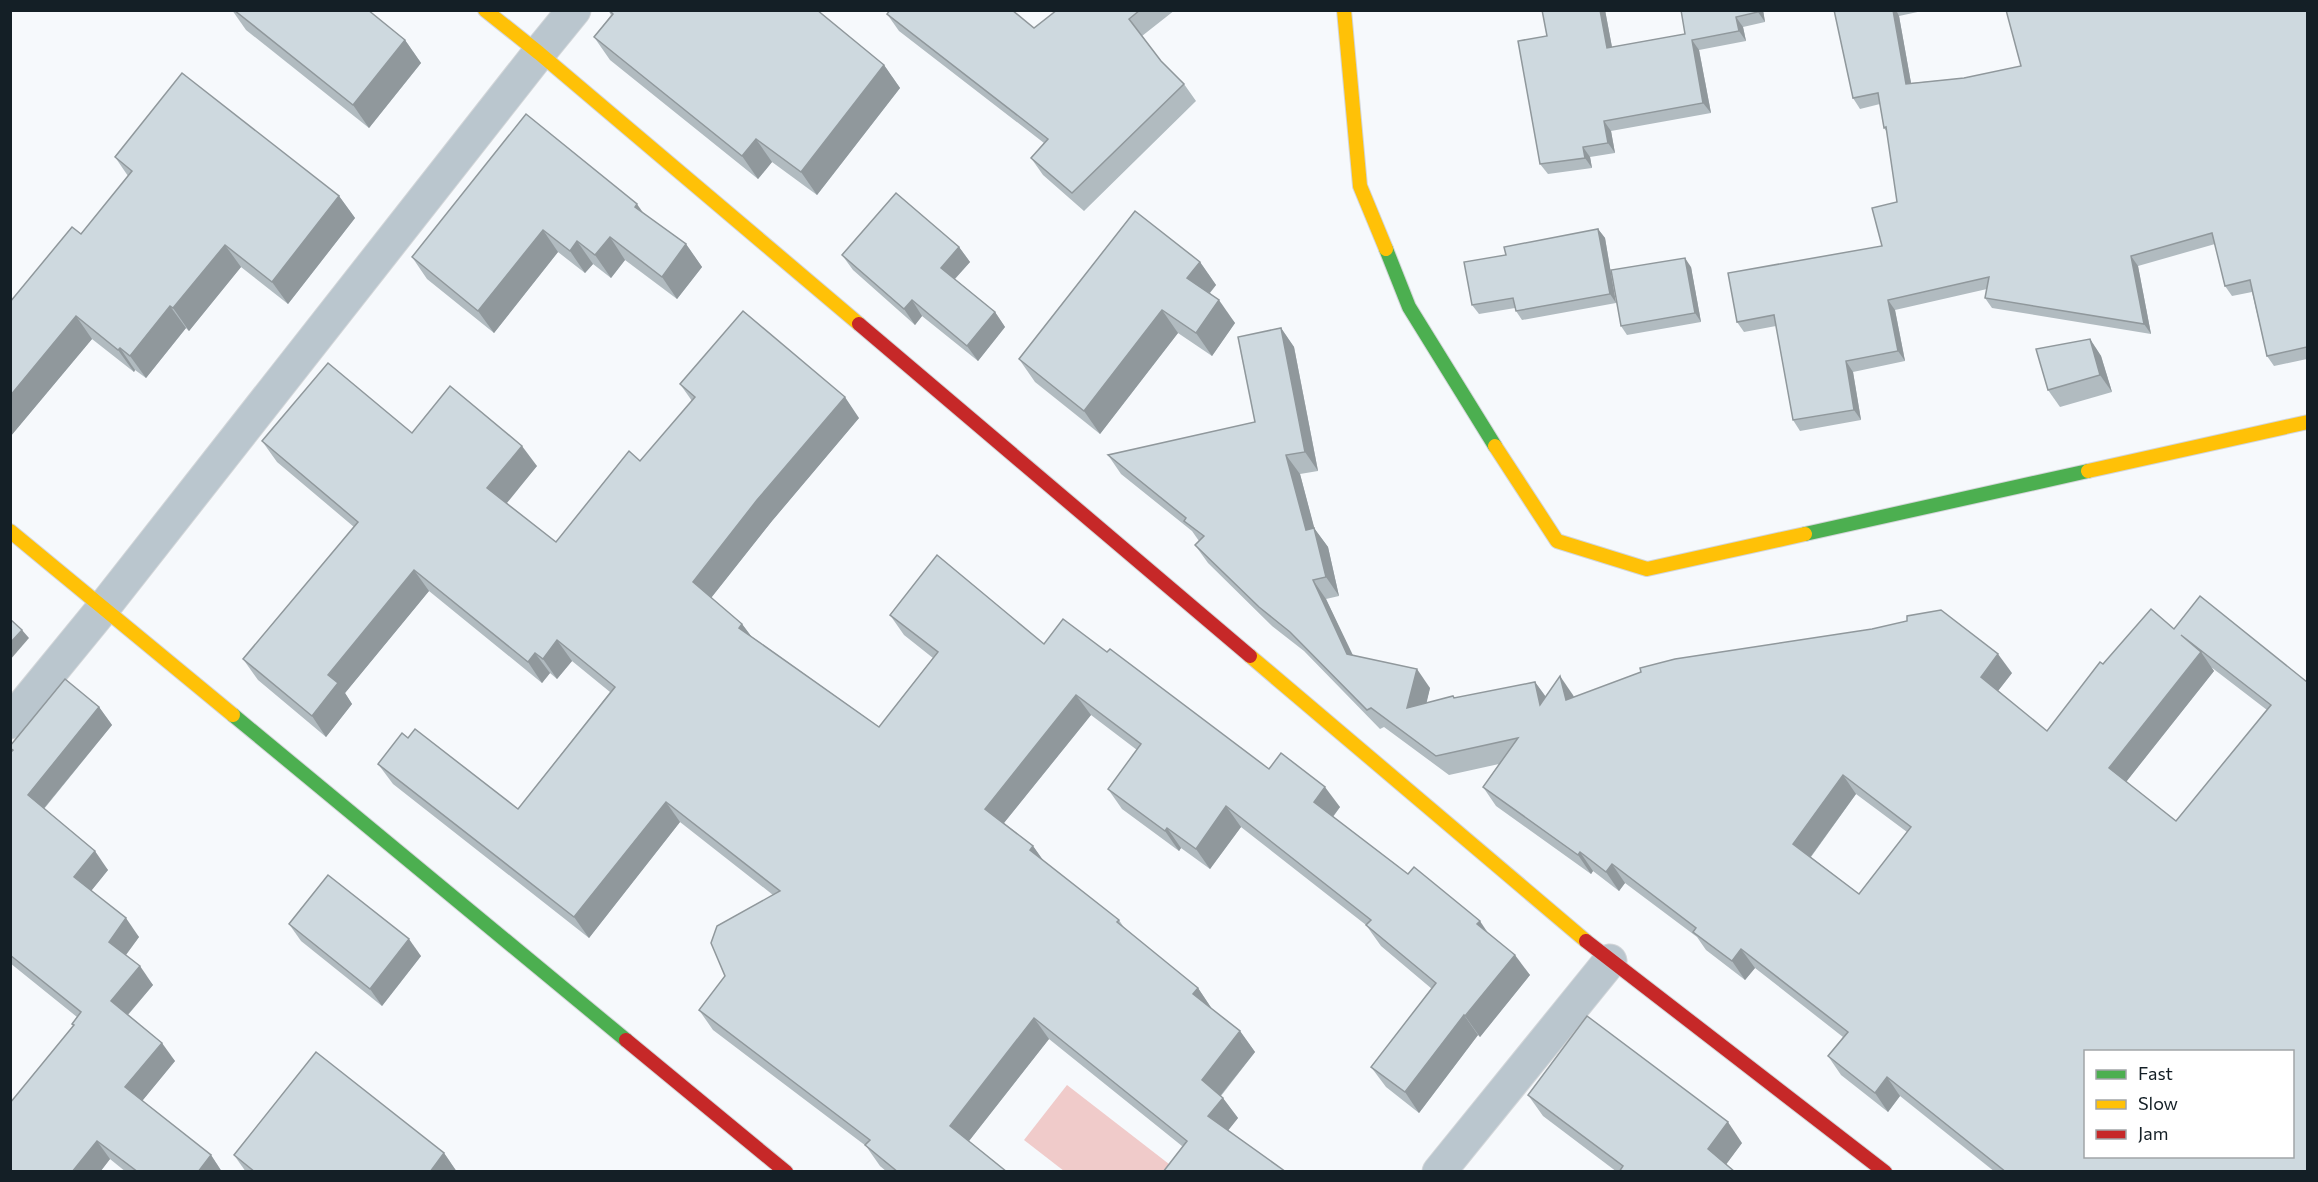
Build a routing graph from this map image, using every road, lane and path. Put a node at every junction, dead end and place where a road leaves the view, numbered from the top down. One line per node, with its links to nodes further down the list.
1 (485, 10): 4 (street)
2 (574, 10): 4 (street)
3 (1344, 10): 5 (street)
4 (539, 52): 7 (street); 9 (street)
5 (2307, 422)
6 (10, 531): 7 (street)
7 (104, 607): 8 (street); 10 (street)
8 (10, 722)
9 (1610, 961): 11 (street); 12 (street)
10 (786, 1172)
11 (1439, 1172)
12 (1885, 1172)

